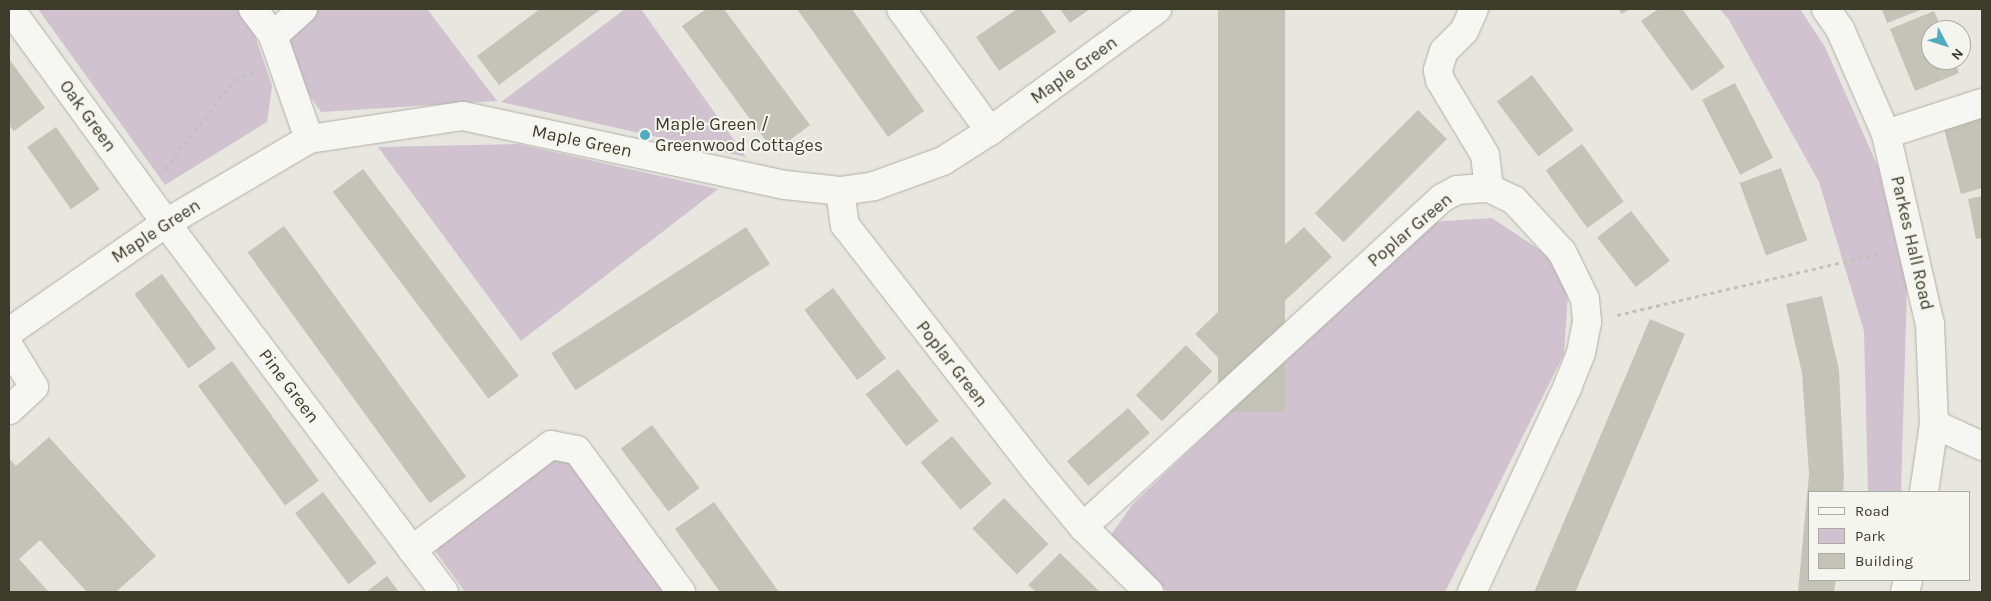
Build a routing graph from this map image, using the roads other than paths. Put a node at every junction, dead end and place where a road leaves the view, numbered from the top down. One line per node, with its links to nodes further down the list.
1 (10, 9): 15 (street, Oak Green)
2 (253, 9): 8 (street)
3 (303, 9): 8 (street)
4 (901, 9): 10 (street)
5 (1157, 9): 10 (street, Maple Green)
6 (1474, 9): 13 (street)
7 (1826, 9): 11 (street, Parkes Hall Road)
8 (274, 36): 12 (street)
9 (1982, 103): 11 (street)
10 (990, 131): 14 (street, Maple Green)
11 (1886, 134): 18 (street, Parkes Hall Road)
12 (309, 139): 14 (street, Maple Green); 15 (street, Maple Green)
13 (1489, 188): 21 (street, Poplar Green); 26 (street, Poplar Green)
14 (840, 191): 21 (street, Poplar Green)
15 (166, 223): 16 (street, Maple Green); 22 (street, Pine Green)
16 (9, 333): 17 (street)
17 (9, 410)
18 (1934, 424): 19 (street); 20 (street, Parkes Hall Road)
19 (1982, 446)
20 (1924, 491)
21 (1083, 527): 25 (street, Poplar Green)
22 (412, 550): 23 (street, Pine Green); 24 (street)
23 (444, 592)
24 (681, 592)
25 (1149, 592)
26 (1472, 592)

